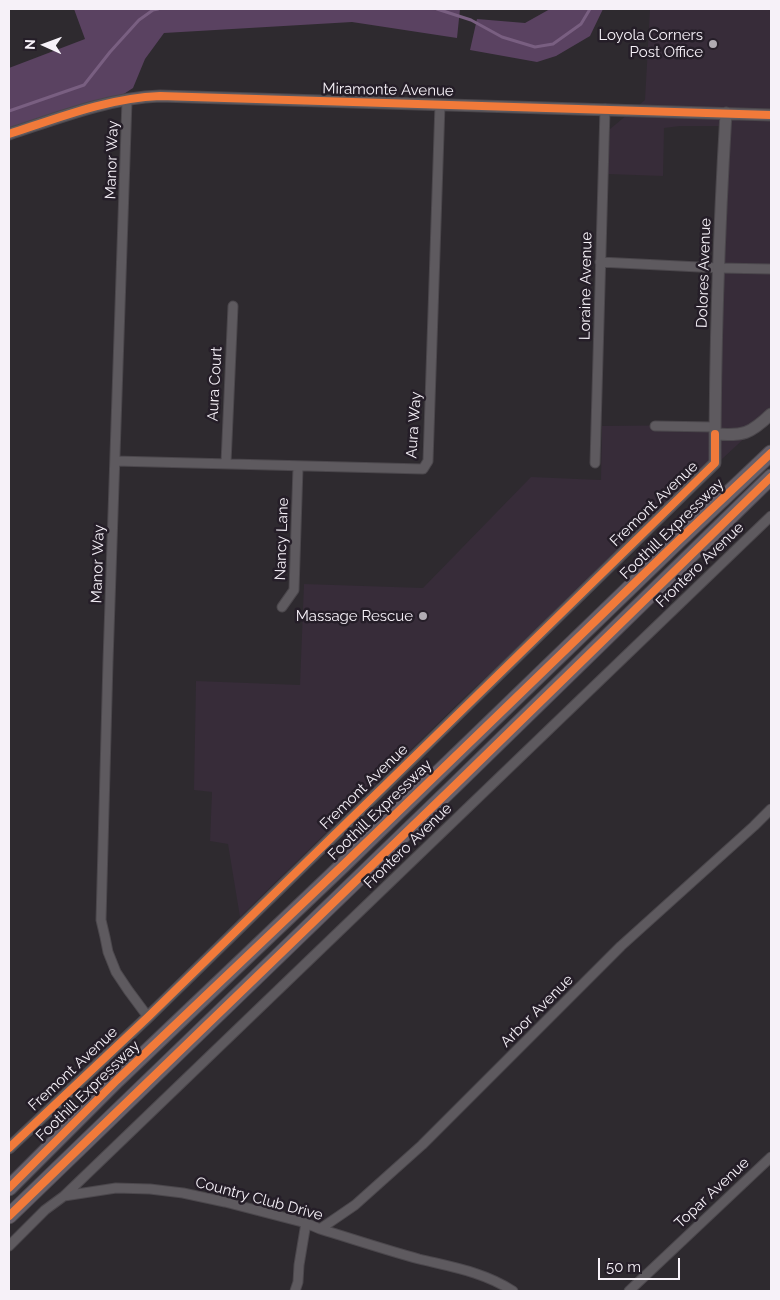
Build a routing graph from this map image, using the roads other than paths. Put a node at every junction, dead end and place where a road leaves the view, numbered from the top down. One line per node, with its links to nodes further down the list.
1 (127, 100): 2 (street, Miramonte Avenue); 6 (street, Miramonte Avenue); 16 (street, Manor Way)
2 (440, 104): 3 (street, Miramonte Avenue); 20 (street, Aura Way)
3 (605, 109): 4 (street, Miramonte Avenue); 7 (street, Loraine Avenue)
4 (726, 113): 5 (street, Miramonte Avenue); 8 (street, Dolores Avenue)
5 (771, 115)
6 (9, 134)
7 (600, 262): 8 (street); 18 (street, Loraine Avenue)
8 (719, 268): 9 (street); 13 (street, Dolores Avenue)
9 (771, 269)
10 (233, 306): 17 (street, Aura Court)
11 (771, 414): 13 (street)
12 (655, 426): 13 (street)
13 (715, 431): 25 (street, Fremont Avenue)
14 (771, 440): 19 (highway)
15 (771, 453): 19 (highway, Foothill Expressway)
16 (115, 461): 17 (street, Aura Way); 25 (street, Manor Way)
17 (226, 463): 20 (street, Aura Way)
18 (595, 463)
19 (759, 465): 28 (highway, Foothill Expressway)
20 (298, 466): 23 (street, Nancy Lane)
21 (771, 477): 30 (highway)
22 (771, 516): 29 (street, Frontero Avenue)
23 (282, 608)
24 (771, 809): 32 (street, Arbor Avenue)
25 (148, 1017): 26 (street, Fremont Avenue)
26 (9, 1148)
27 (771, 1157): 36 (street, Topar Avenue)
28 (9, 1188)
29 (64, 1196): 31 (street, Country Club Drive); 33 (street, Country Club Drive)
30 (9, 1216)
31 (306, 1223): 32 (street, Country Club Drive); 34 (street)
32 (320, 1229): 35 (street, Country Club Drive)
33 (9, 1246)
34 (295, 1291)
35 (512, 1291)
36 (629, 1291)

